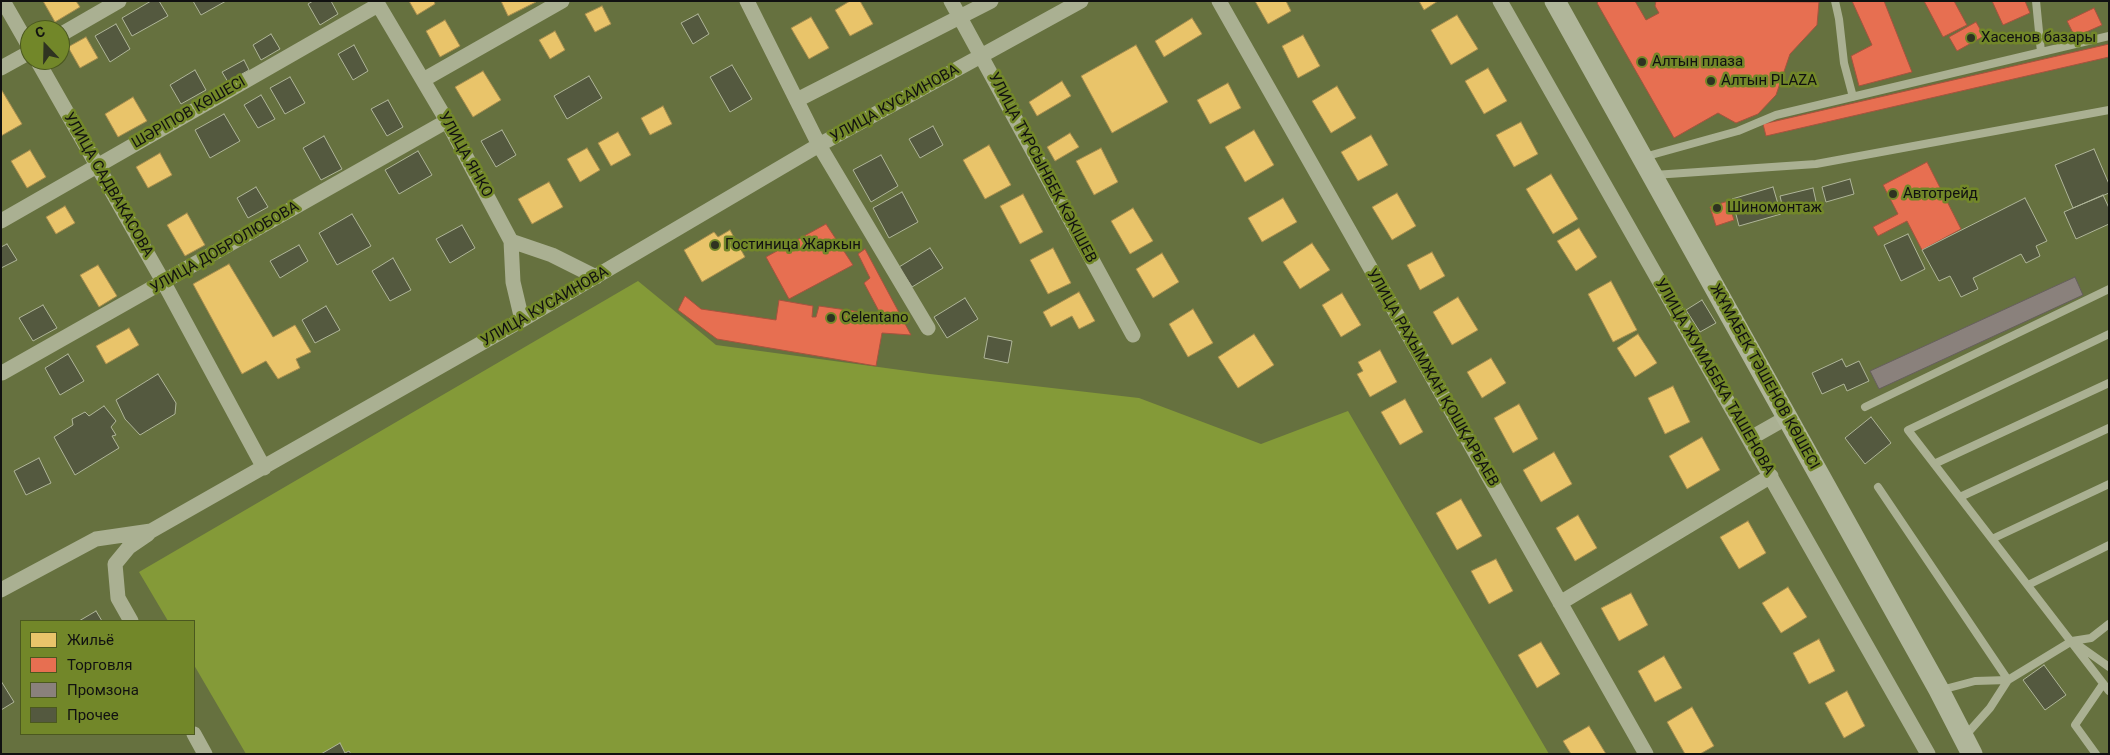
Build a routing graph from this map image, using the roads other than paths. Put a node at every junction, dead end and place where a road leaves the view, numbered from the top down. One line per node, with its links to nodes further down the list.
1 (3, 1): 16 (street)
2 (119, 1): 15 (street)
3 (562, 1): 23 (street)
4 (747, 1): 25 (street)
5 (951, 1): 14 (street, УЛИЦА ТҰРСЫНБЕК КӘКІШЕВ)
6 (991, 1): 14 (street)
7 (1080, 1): 20 (street, УЛИЦА КУСАИНОВА)
8 (1219, 1): 57 (street, УЛИЦА РАХЫМЖАН ҚОШҚАРБАЕВ)
9 (1500, 1): 45 (street, УЛИЦА ЖУМАБЕКА ТАШЕНОВА)
10 (1835, 1): 24 (lane)
11 (2036, 1): 18 (lane)
12 (377, 3): 23 (street, УЛИЦА ЯНКО); 29 (street, ШӘРІПОВ КӨШЕСІ)
13 (1560, 4): 30 (main road, ЖҰМАБЕК ТӘШЕНОВ КӨШЕСІ)
14 (960, 18): 20 (street, УЛИЦА ТҰРСЫНБЕК КӘКІШЕВ); 25 (street)
15 (70, 29)
16 (20, 32)
17 (2109, 36): 18 (lane)
18 (2041, 52): 24 (lane)
19 (20, 56): 21 (street)
20 (982, 56): 28 (street, УЛИЦА КУСАИНОВА); 39 (street, УЛИЦА ТҰРСЫНБЕК КӘКІШЕВ)
21 (1, 68)
22 (43, 70): 29 (street, УЛИЦА САДВАКАСОВА)
23 (423, 80): 27 (street, УЛИЦА ЯНКО)
24 (1853, 97): 30 (lane)
25 (797, 100): 28 (street)
26 (2109, 110): 30 (lane)
27 (447, 120): 32 (street, УЛИЦА ЯНКО); 34 (street, УЛИЦА ДОБРОЛЮБОВА)
28 (820, 145): 33 (street, УЛИЦА КУСАИНОВА); 37 (street)
29 (97, 166): 31 (street, ШӘРІПОВ КӨШЕСІ); 34 (street, УЛИЦА САДВАКАСОВА)
30 (1647, 167): 43 (main road, ЖҰМАБЕК ТӘШЕНОВ КӨШЕСІ)
31 (1, 222)
32 (511, 241): 33 (street); 36 (street, УЛИЦА ЯНКО)
33 (596, 277): 36 (street, УЛИЦА КУСАИНОВА)
34 (164, 283): 40 (street, УЛИЦА ДОБРОЛЮБОВА); 47 (street, УЛИЦА САДВАКАСОВА)
35 (2109, 289): 42 (lane)
36 (522, 320): 47 (street, УЛИЦА КУСАИНОВА)
37 (928, 328)
38 (2109, 334): 46 (lane)
39 (1133, 335)
40 (2, 373)
41 (2109, 383): 46 (lane)
42 (1865, 407)
43 (1786, 418): 45 (street); 64 (main road, ЖҰМАБЕК ТӘШЕНОВ КӨШЕСІ)
44 (2109, 428): 51 (lane)
45 (1749, 438): 48 (street, УЛИЦА ЖУМАБЕКА ТАШЕНОВА)
46 (1934, 464): 51 (lane)
47 (264, 468): 52 (street, УЛИЦА КУСАИНОВА)
48 (1770, 476): 57 (street); 70 (street, УЛИЦА ЖУМАБЕКА ТАШЕНОВА)
49 (2109, 484): 53 (lane)
50 (1878, 488): 62 (lane)
51 (1960, 497): 53 (lane)
52 (151, 531): 56 (street, УЛИЦА КУСАИНОВА); 58 (street)
53 (1992, 539): 55 (lane)
54 (2109, 545): 55 (lane)
55 (2028, 585): 60 (lane)
56 (1, 590)
57 (1560, 603): 69 (street, УЛИЦА РАХЫМЖАН ҚОШҚАРБАЕВ)
58 (130, 620)
59 (2109, 624): 60 (lane)
60 (2072, 641): 61 (lane); 62 (lane); 63 (lane)
61 (2109, 667)
62 (2008, 680): 64 (lane); 67 (lane)
63 (2103, 684): 65 (lane); 71 (lane)
64 (1939, 690): 67 (main road, ЖҰМАБЕК ТӘШЕНОВ КӨШЕСІ)
65 (2109, 691)
66 (195, 735): 68 (street)
67 (1968, 746)
68 (205, 754)
69 (1646, 754)
70 (1928, 754)
71 (2096, 754)

